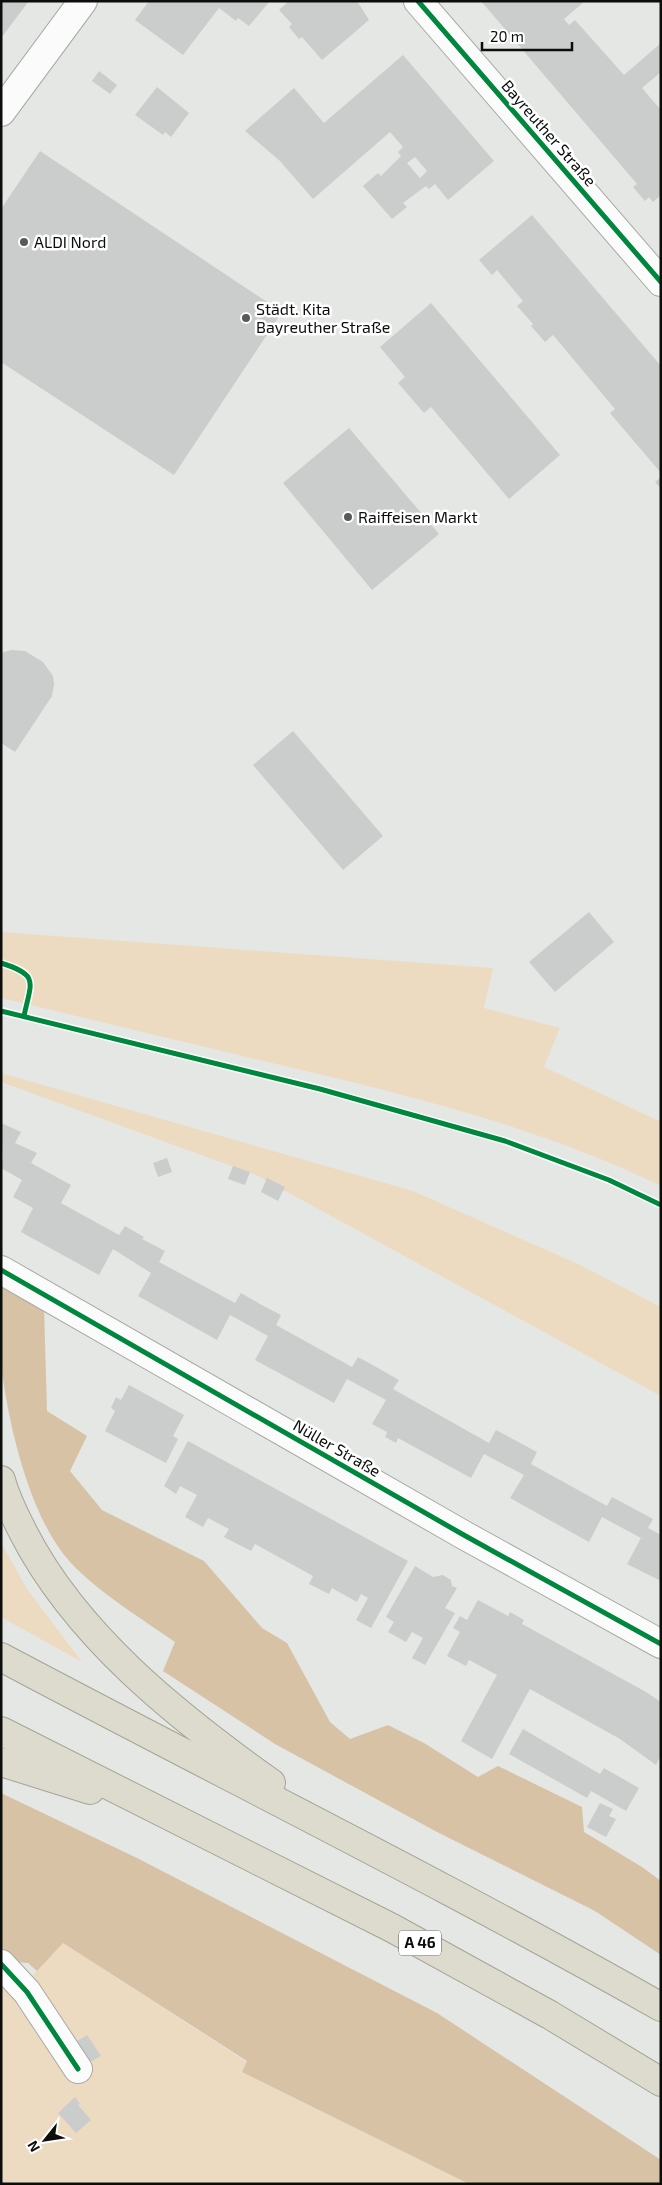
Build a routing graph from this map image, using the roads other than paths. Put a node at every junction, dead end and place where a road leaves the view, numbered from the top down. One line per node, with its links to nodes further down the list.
1 (83, 1): 3 (street)
2 (418, 1): 4 (street, Bayreuther Straße)
3 (1, 112)
4 (655, 264)
5 (1, 1270): 7 (street, Nüller Straße)
6 (1, 1480): 12 (highway)
7 (661, 1644)
8 (1, 1657): 12 (highway)
9 (1, 1730): 11 (highway, A 46)
10 (1, 1762): 11 (highway)
11 (173, 1817): 16 (highway, A 46)
12 (400, 1864): 14 (highway)
13 (1, 1964): 15 (street)
14 (661, 2007)
15 (78, 2069)
16 (661, 2082)

